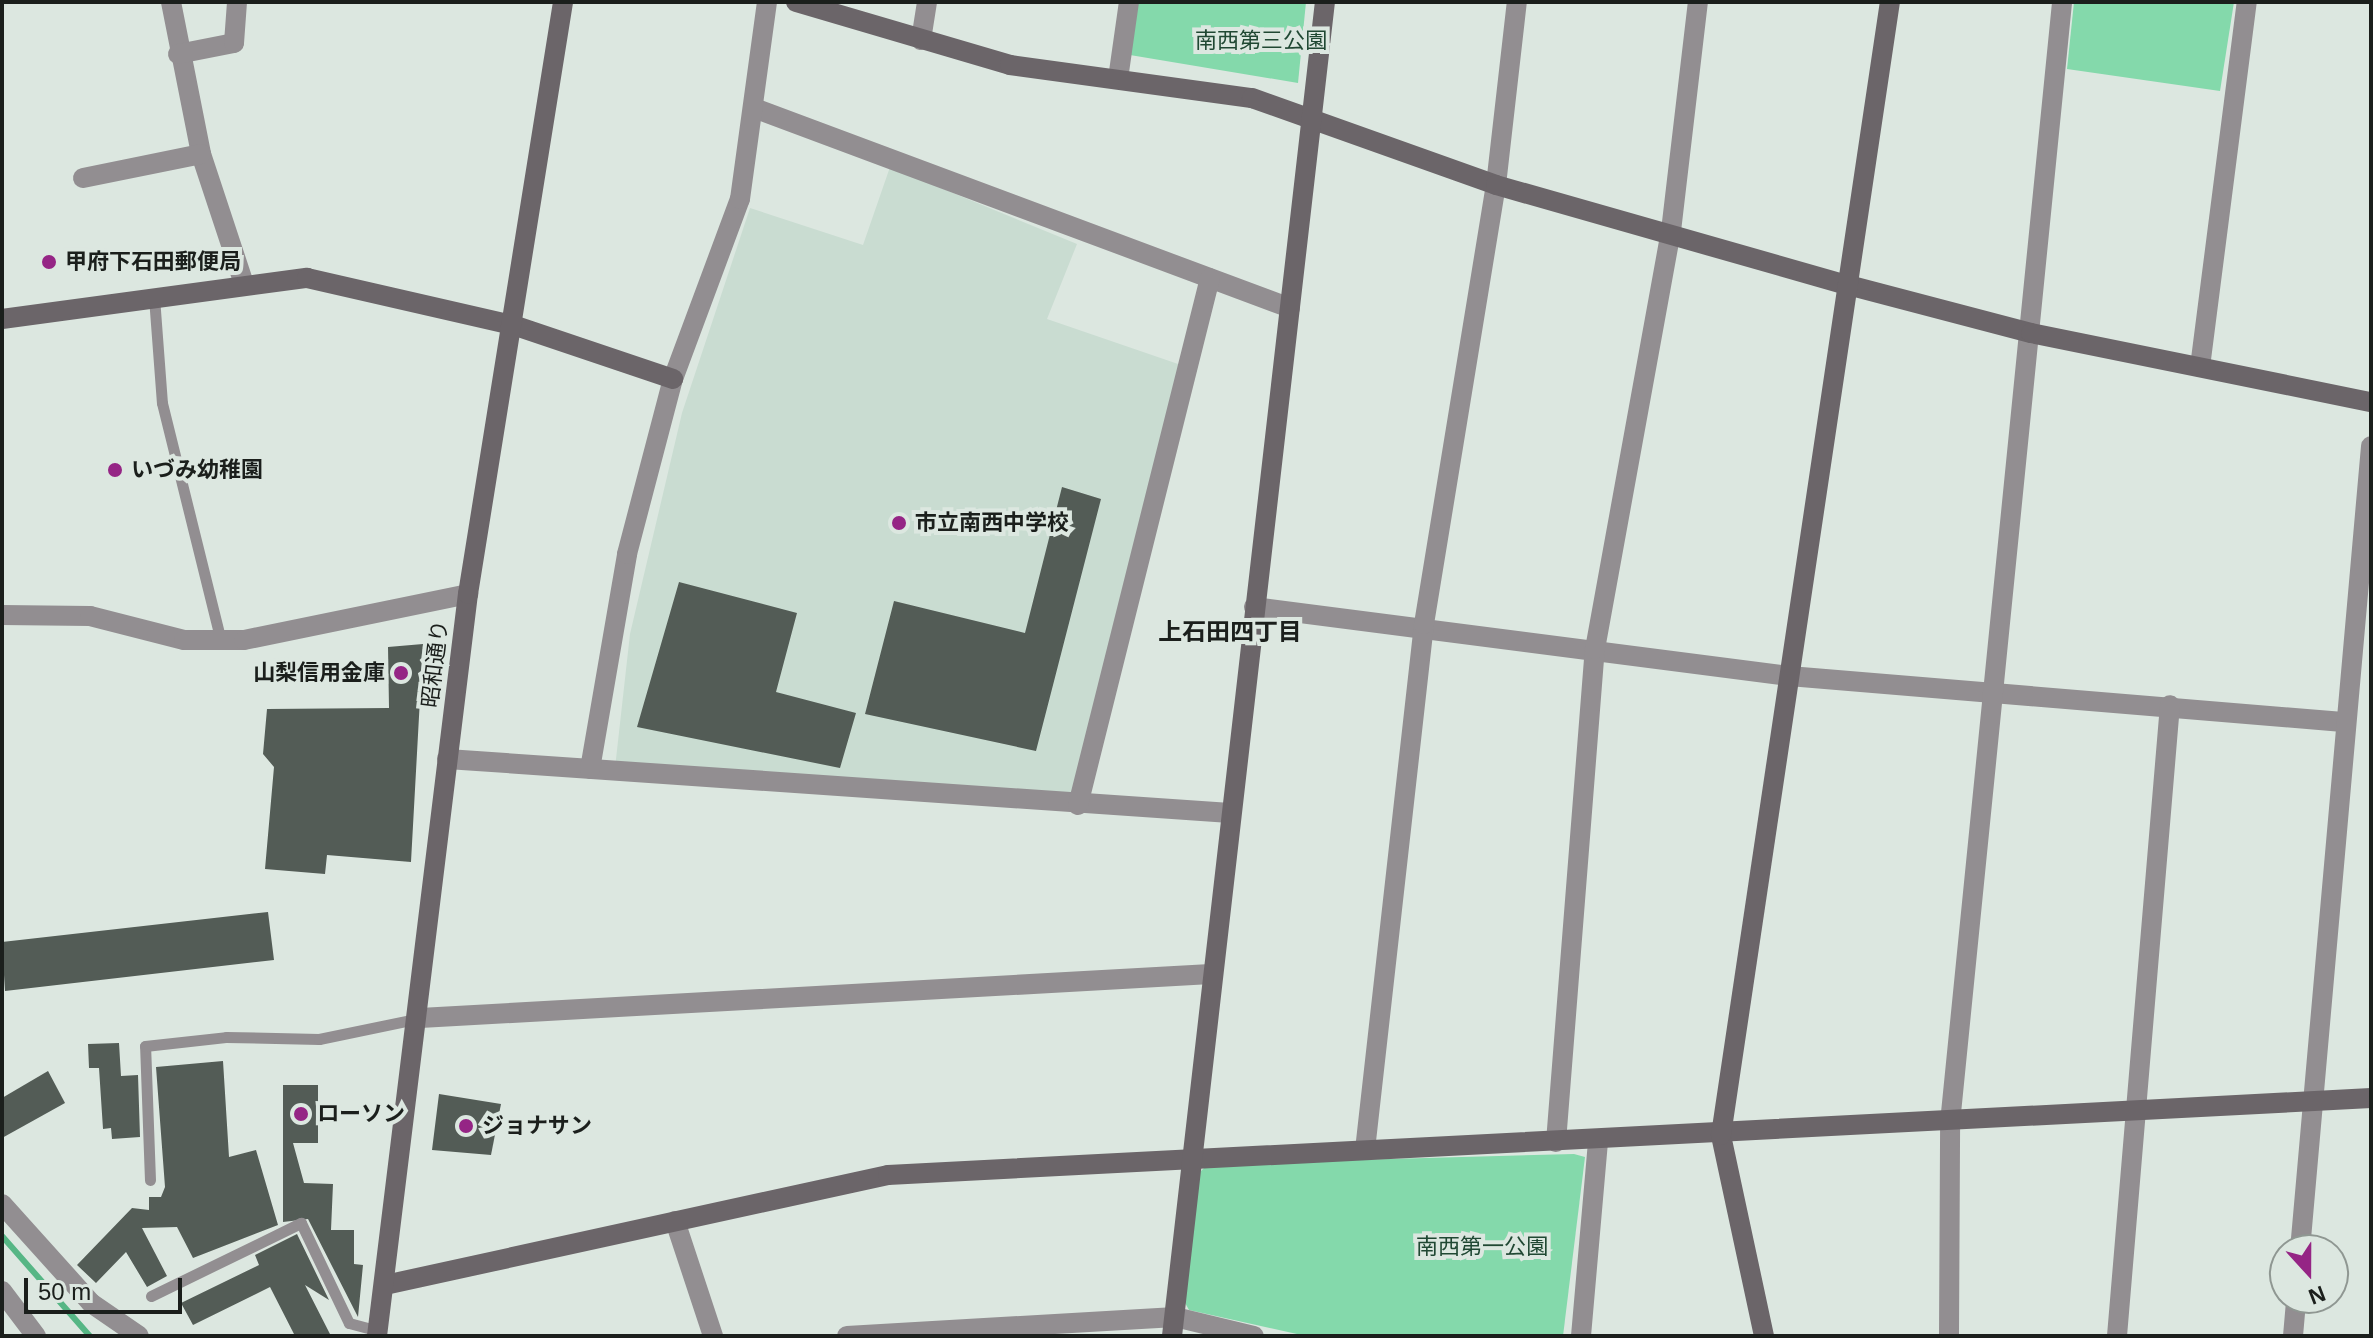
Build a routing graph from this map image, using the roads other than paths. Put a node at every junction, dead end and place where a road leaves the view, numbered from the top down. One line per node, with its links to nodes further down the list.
1 (171, 2): 15 (street)
2 (237, 2): 15 (street)
3 (563, 2): 29 (street, 昭和通り)
4 (767, 2): 17 (street)
5 (796, 2): 14 (street)
6 (927, 2): 14 (street)
7 (1129, 2): 16 (street)
8 (1325, 2): 18 (street)
9 (1517, 2): 21 (street)
10 (1698, 2): 22 (street)
11 (1890, 2): 25 (street)
12 (2062, 2): 30 (street)
13 (2247, 2): 31 (street)
14 (921, 40): 16 (street)
15 (178, 54): 19 (street)
16 (1118, 79): 18 (street)
17 (754, 108): 23 (street); 32 (street)
18 (1312, 118): 21 (street); 27 (street)
19 (201, 154): 20 (street); 24 (street)
20 (83, 178)
21 (1496, 185): 22 (street); 38 (street)
22 (1671, 231): 25 (street); 40 (street)
23 (1210, 278): 27 (street); 47 (street)
24 (244, 284): 26 (street); 29 (street)
25 (1848, 285): 30 (street); 41 (street)
26 (154, 297): 28 (street); 39 (lane)
27 (1290, 308): 36 (street)
28 (2, 319)
29 (513, 325): 32 (street); 35 (street, 昭和通り)
30 (2031, 333): 31 (street); 42 (street)
31 (2200, 367): 33 (street)
32 (673, 379): 46 (street)
33 (2371, 402)
34 (2371, 446): 44 (street)
35 (468, 594): 39 (street); 45 (street, 昭和通り)
36 (1254, 607): 38 (street); 48 (street)
37 (2, 615): 39 (street)
38 (1424, 624): 40 (street); 58 (street)
39 (220, 637)
40 (1595, 649): 41 (street); 57 (street)
41 (1789, 676): 42 (street); 55 (street)
42 (1989, 688): 43 (street); 54 (street)
43 (2170, 705): 44 (street); 53 (street)
44 (2343, 722): 52 (street)
45 (447, 759): 46 (street); 50 (street, 昭和通り)
46 (590, 769): 47 (street)
47 (1078, 805): 48 (street)
48 (1230, 813): 49 (street)
49 (1211, 974): 50 (street); 59 (street)
50 (420, 1018): 60 (lane); 64 (street, 昭和通り)
51 (2371, 1098): 52 (street)
52 (2312, 1102): 53 (street); 63 (street)
53 (2135, 1110): 54 (street); 78 (street)
54 (1950, 1123): 55 (street); 77 (street)
55 (1721, 1135): 56 (street); 76 (street)
56 (1598, 1140): 57 (street); 75 (street)
57 (1556, 1142): 58 (street)
58 (1365, 1150): 59 (street)
59 (1194, 1158): 62 (street); 68 (street)
60 (150, 1180)
61 (2, 1204): 71 (street)
62 (675, 1221): 64 (street); 72 (street)
63 (2301, 1234)
64 (385, 1285): 69 (street, 昭和通り)
65 (2, 1291): 70 (street)
66 (151, 1296): 69 (lane)
67 (2295, 1314): 79 (street)
68 (1174, 1326): 73 (street); 74 (street)
69 (378, 1333)
70 (36, 1336)
71 (139, 1336)
72 (713, 1336)
73 (847, 1336)
74 (1254, 1336)
75 (1581, 1336)
76 (1764, 1336)
77 (1949, 1336)
78 (2117, 1336)
79 (2293, 1336)

